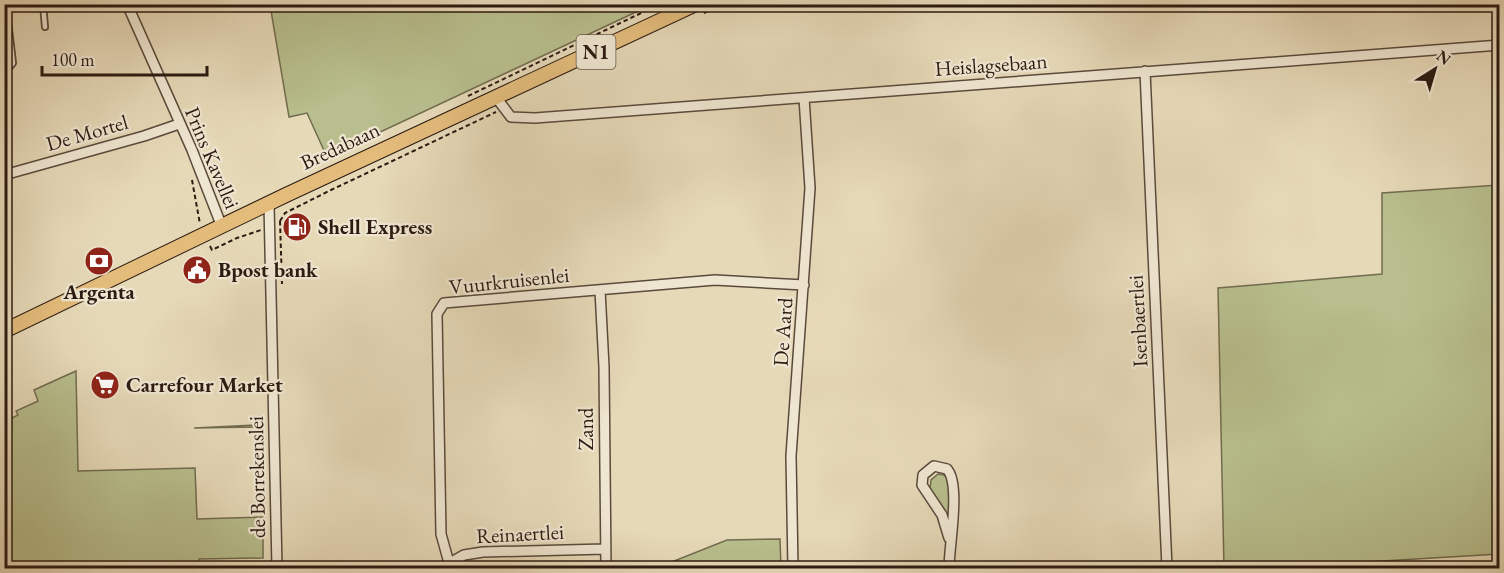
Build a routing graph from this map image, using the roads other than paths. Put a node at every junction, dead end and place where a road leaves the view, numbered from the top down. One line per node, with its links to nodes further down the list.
1 (6, 4): 8 (lane)
2 (43, 4): 5 (lane)
3 (127, 4): 11 (street, Prins Kavellei)
4 (696, 4): 9 (main road, Bredabaan / N1)
5 (45, 27)
6 (1500, 45): 7 (street, Heislagsebaan)
7 (1145, 71): 10 (street, Heislagsebaan); 25 (street, Isenbaertlei)
8 (4, 74)
9 (495, 96): 10 (street, Heislagsebaan); 13 (main road, Bredabaan / N1)
10 (804, 98): 15 (street, De Aard)
11 (179, 124): 12 (street, De Mortel); 14 (street, Prins Kavellei)
12 (4, 175)
13 (269, 204): 14 (main road, Bredabaan / N1); 22 (street, de Borrekenslei)
14 (222, 227): 17 (main road, Bredabaan / N1)
15 (804, 285): 16 (street, Vuurkruisenlei); 21 (street, De Aard)
16 (600, 290): 19 (street, Zand); 20 (street, Vuurkruisenlei)
17 (4, 332)
18 (949, 538): 18 (street); 24 (street)
19 (605, 549): 20 (street, Reinaertlei); 23 (street, Zand)
20 (445, 566)
21 (793, 567)
22 (277, 568)
23 (606, 568)
24 (949, 568)
25 (1167, 568)

